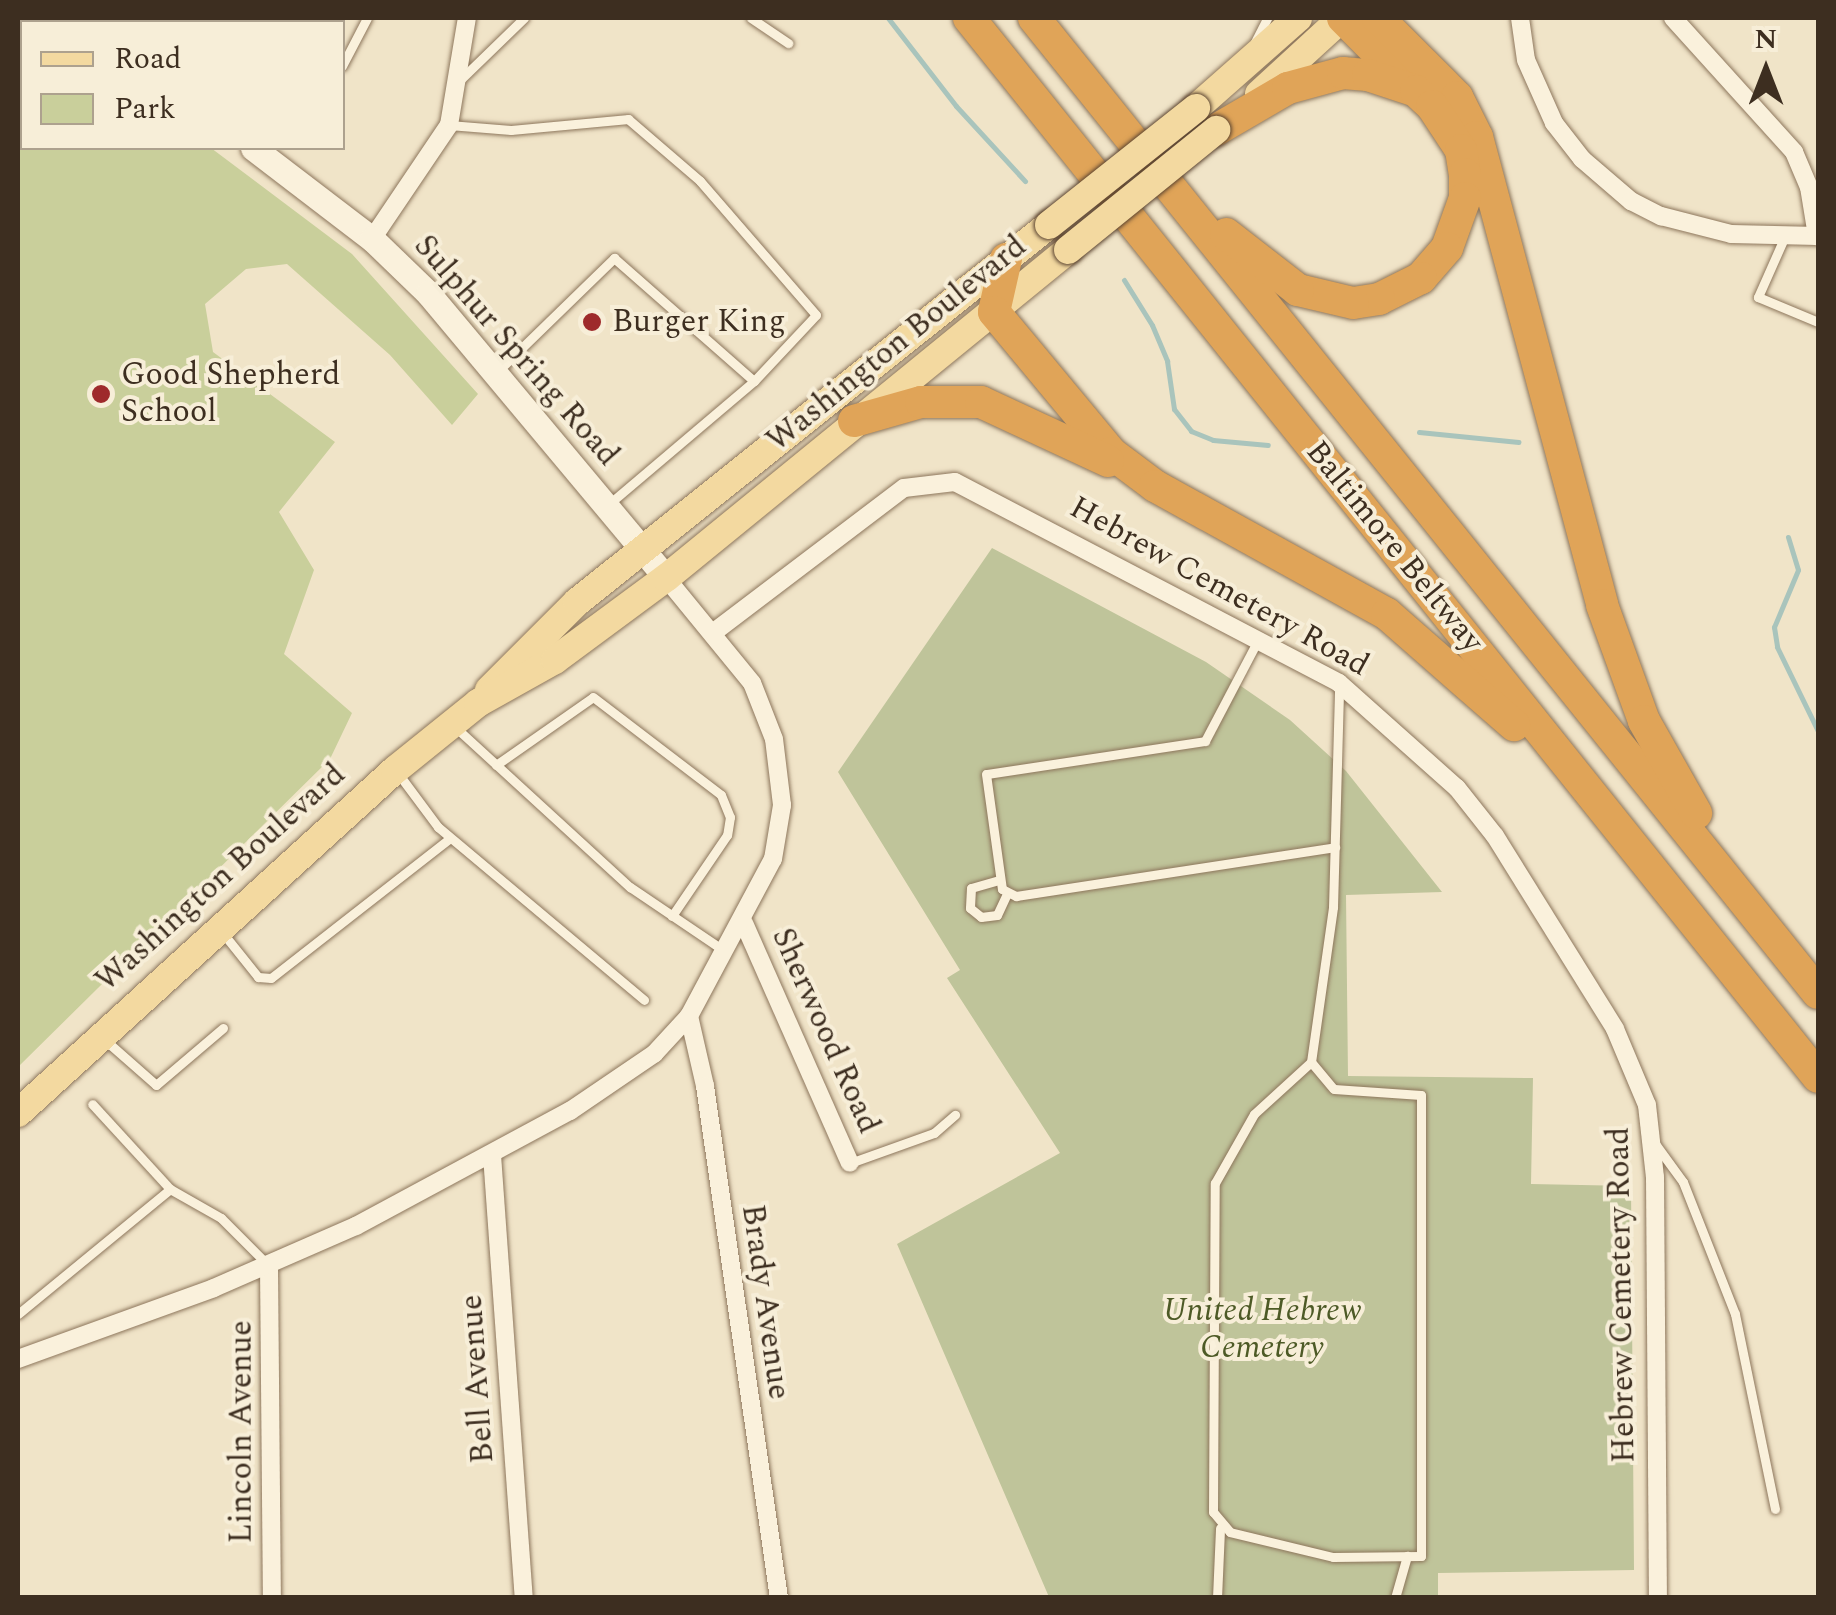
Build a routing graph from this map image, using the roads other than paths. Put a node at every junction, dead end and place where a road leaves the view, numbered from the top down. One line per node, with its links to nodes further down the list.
1 (367, 18): 14 (lane)
2 (467, 18): 16 (street)
3 (524, 18): 16 (lane)
4 (751, 18): 13 (lane)
5 (969, 18): 44 (highway, Baltimore Beltway)
6 (1034, 18): 21 (highway, Baltimore Beltway)
7 (1267, 18): 15 (lane)
8 (1298, 18): 15 (main road, Washington Boulevard)
9 (1343, 18): 17 (highway); 18 (main road, Washington Boulevard)
10 (1378, 18): 50 (highway)
11 (1520, 18): 22 (street)
12 (1673, 18): 23 (street)
13 (788, 42)
14 (345, 60)
15 (1241, 70): 18 (main road, Washington Boulevard)
16 (459, 81): 19 (street)
17 (1416, 91): 18 (highway); 21 (highway)
18 (1206, 119): 25 (main road, Washington Boulevard, bridge); 26 (main road, Washington Boulevard, bridge)
19 (449, 125): 24 (street); 29 (lane)
20 (256, 150): 24 (main road, Sulphur Spring Road)
21 (1157, 174): 50 (highway, Baltimore Beltway)
22 (1785, 236): 23 (street); 27 (lane)
23 (1818, 236)
24 (372, 239): 28 (main road, Sulphur Spring Road)
25 (1006, 259): 26 (highway); 33 (main road, Washington Boulevard)
26 (994, 312): 30 (main road, Washington Boulevard); 31 (highway)
27 (1818, 322)
28 (498, 371): 29 (lane); 32 (main road, Sulphur Spring Road)
29 (754, 382): 32 (lane)
30 (854, 421): 31 (highway); 34 (main road, Washington Boulevard)
31 (1155, 486): 44 (highway)
32 (608, 505): 33 (main road, Sulphur Spring Road)
33 (643, 550): 34 (main road, Sulphur Spring Road); 38 (main road, Washington Boulevard)
34 (666, 578): 35 (street); 38 (main road, Washington Boulevard)
35 (714, 632): 36 (street, Hebrew Cemetery Road); 48 (street)
36 (1259, 638): 37 (street, Hebrew Cemetery Road); 45 (lane)
37 (1339, 683): 43 (lane); 62 (street, Hebrew Cemetery Road)
38 (478, 702): 39 (main road, Washington Boulevard)
39 (452, 724): 40 (lane); 41 (main road, Washington Boulevard)
40 (496, 765): 47 (lane); 47 (lane)
41 (395, 770): 42 (lane); 49 (main road, Washington Boulevard)
42 (450, 838): 49 (lane); 53 (lane)
43 (1335, 846): 46 (lane); 57 (lane)
44 (1650, 864): 58 (highway, Baltimore Beltway)
45 (999, 880): 46 (lane); 46 (lane)
46 (1006, 894)
47 (672, 916): 51 (lane)
48 (744, 923): 51 (street); 64 (street, Sherwood Road)
49 (218, 926): 56 (main road, Washington Boulevard)
50 (1784, 952): 52 (highway, Baltimore Beltway)
51 (728, 953): 54 (street)
52 (1818, 993)
53 (644, 1000)
54 (689, 1016): 63 (street); 74 (street, Brady Avenue)
55 (224, 1028): 56 (lane)
56 (100, 1035): 60 (main road, Washington Boulevard)
57 (1311, 1062): 70 (lane); 71 (lane)
58 (1818, 1077)
59 (92, 1104): 65 (lane)
60 (18, 1113)
61 (955, 1114): 64 (lane)
62 (1652, 1138): 69 (lane); 77 (street, Hebrew Cemetery Road)
63 (492, 1155): 66 (street); 73 (street, Bell Avenue)
64 (850, 1163)
65 (170, 1190): 66 (lane); 67 (lane)
66 (269, 1266): 68 (street); 72 (street, Lincoln Avenue)
67 (18, 1314)
68 (18, 1359)
69 (1776, 1508)
70 (1220, 1528): 71 (lane); 75 (lane)
71 (1407, 1556): 76 (lane)
72 (272, 1598)
73 (524, 1598)
74 (779, 1598)
75 (1217, 1598)
76 (1395, 1598)
77 (1658, 1598)

